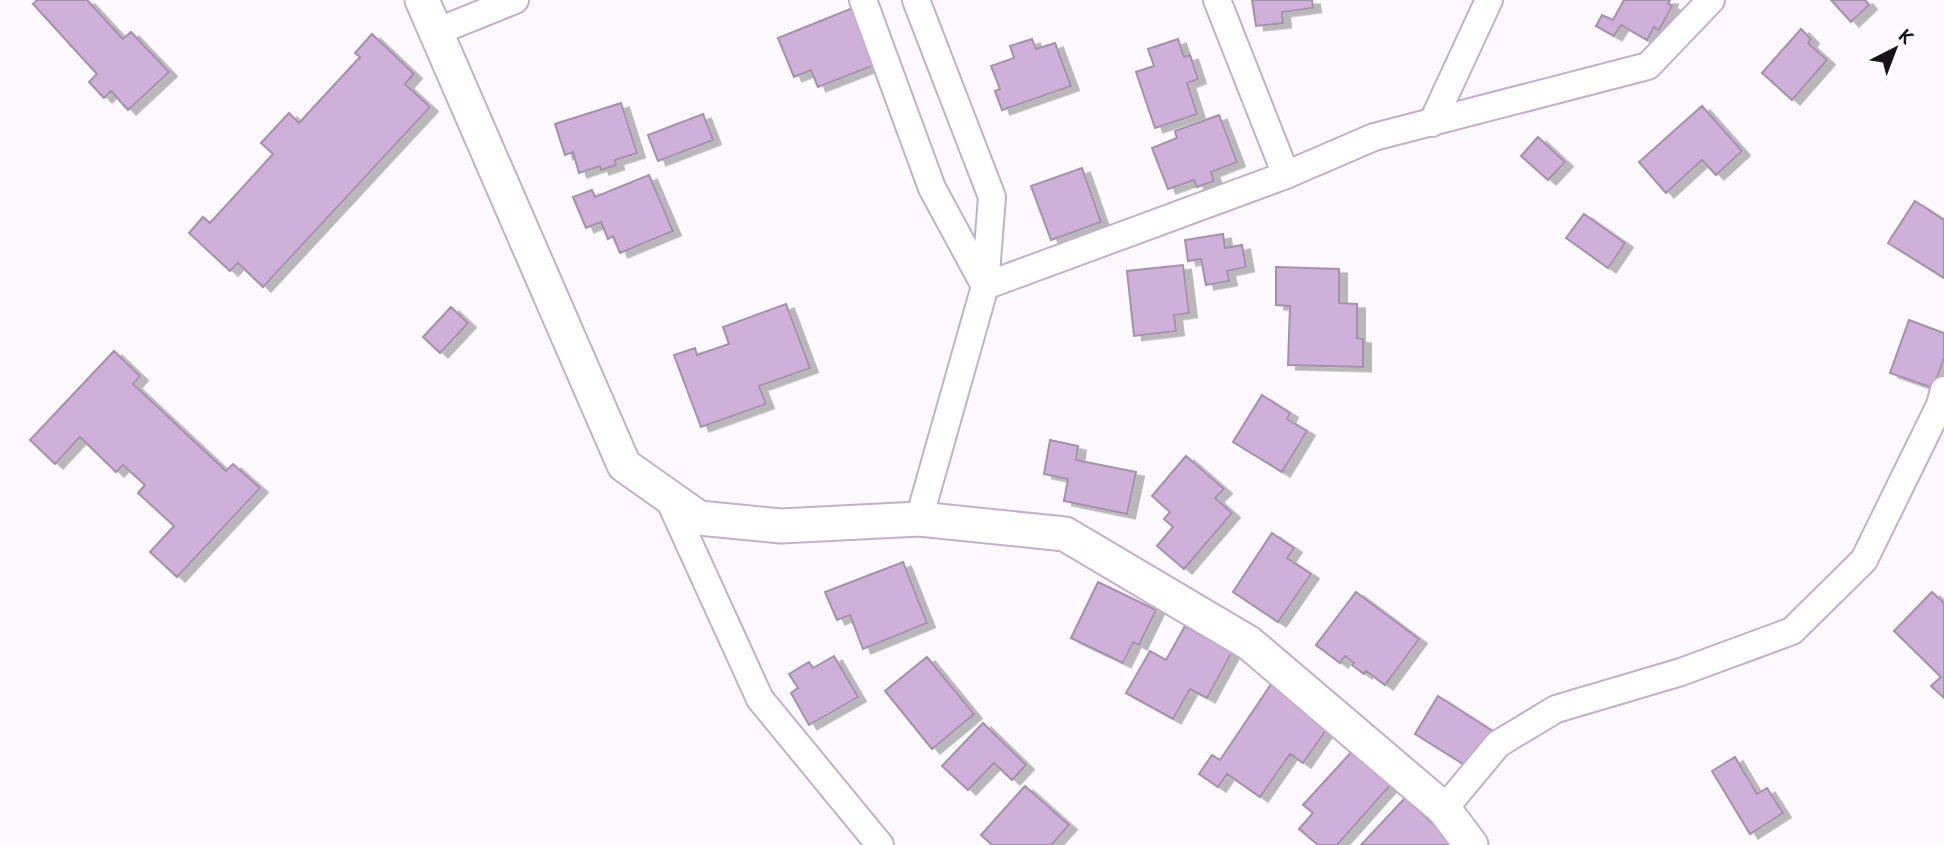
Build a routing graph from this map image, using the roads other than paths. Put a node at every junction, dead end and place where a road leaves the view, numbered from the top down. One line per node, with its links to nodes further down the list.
1 (422, 0): 8 (street)
2 (515, 0): 8 (street)
3 (863, 0): 11 (street)
4 (916, 0): 11 (street)
5 (1217, 0): 10 (street)
6 (1489, 0): 9 (street)
7 (1711, 0): 9 (street)
8 (436, 32): 13 (street)
9 (1432, 122): 10 (street)
10 (1286, 175): 11 (street)
11 (985, 286): 14 (street)
12 (1944, 390): 15 (street)
13 (667, 495): 14 (street); 16 (street)
14 (919, 519): 15 (street)
15 (1444, 809): 17 (street)
16 (880, 845)
17 (1471, 845)

